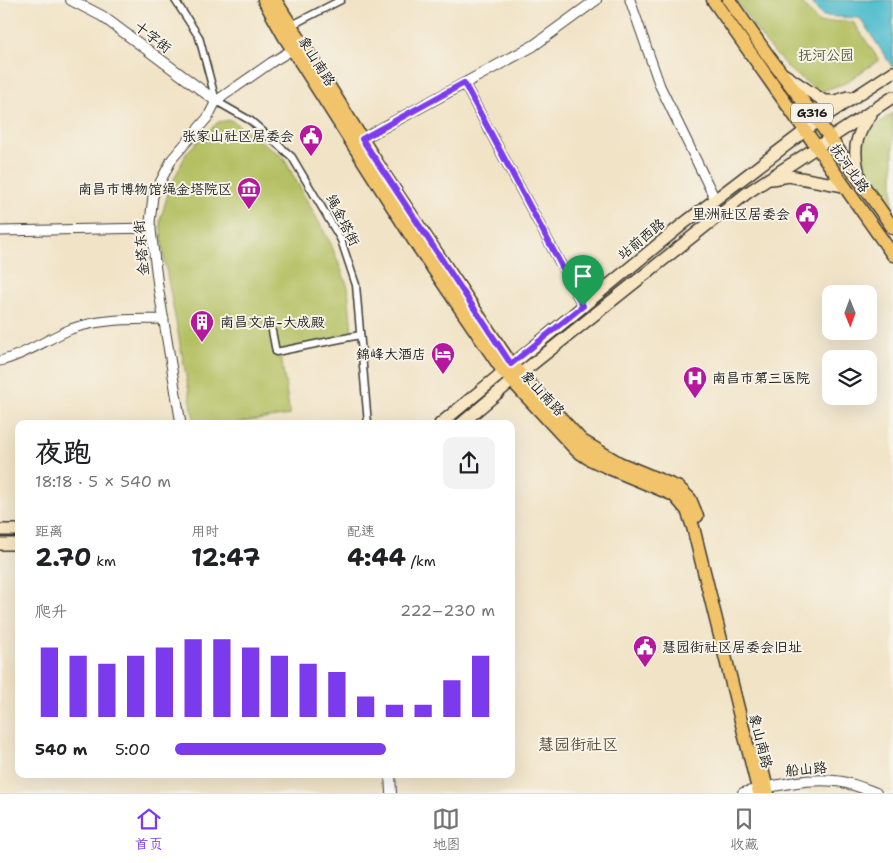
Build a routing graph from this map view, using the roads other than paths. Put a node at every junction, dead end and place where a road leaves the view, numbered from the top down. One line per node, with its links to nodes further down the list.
1 (71, 0): 17 (street, 十字街)
2 (175, 0): 17 (street)
3 (264, 0): 11 (main road, 象山南路)
4 (275, 0): 10 (main road, 象山南路)
5 (341, 0): 10 (street)
6 (596, 0): 14 (street)
7 (630, 0): 27 (street)
8 (713, 0): 20 (main road, 抚河北路 / G316)
9 (729, 0): 12 (main road, 抚河北路 / G316)
10 (290, 26): 11 (main road, 象山南路)
11 (297, 47): 17 (street, 金塔东街); 22 (main road, 象山南路); 37 (main road, 象山南路)
12 (781, 72): 15 (main road); 19 (main road, 抚河北路 / G316)
13 (893, 72): 15 (main road)
14 (464, 83): 22 (street); 32 (street)
15 (862, 92): 19 (main road, 站前西路)
16 (893, 97): 18 (main road, 站前西路)
17 (216, 101): 28 (street, 金塔东街); 35 (street, 绳金塔街)
18 (877, 108): 21 (main road, 站前西路); 24 (main road)
19 (818, 121): 20 (main road, 站前西路); 21 (main road, 抚河北路 / G316)
20 (805, 131): 23 (main road, 抚河北路 / G316); 27 (main road, 站前西路)
21 (830, 138): 23 (main road, 站前西路); 24 (main road, 抚河北路 / G316)
22 (362, 139): 37 (main road, 象山南路)
23 (816, 147): 25 (main road, 站前西路); 26 (main road, 抚河北路 / G316)
24 (860, 180): 29 (main road, 抚河北路 / G316)
25 (766, 181): 26 (main road); 37 (main road, 站前西路)
26 (844, 186): 31 (main road, 抚河北路 / G316)
27 (715, 199): 32 (main road, 站前西路)
28 (151, 228): 30 (street); 33 (street, 金塔东街)
29 (893, 228)
30 (0, 231)
31 (893, 256)
32 (583, 306): 37 (main road, 站前西路)
33 (164, 319): 36 (street); 38 (street, 金塔东街)
34 (272, 331): 35 (street)
35 (360, 335): 39 (street, 绳金塔街)
36 (0, 361)
37 (511, 372): 40 (main road, 站前西路); 41 (main road, 站前西路); 47 (main road, 象山南路)
38 (180, 420)
39 (368, 420)
40 (445, 420)
41 (464, 420)
42 (0, 530): 43 (main road)
43 (15, 530)
44 (0, 544): 45 (main road)
45 (15, 544)
46 (390, 778): 48 (street)
47 (763, 791): 49 (street, 船山路); 50 (street, 船山路)
48 (391, 793)
49 (743, 793)
50 (876, 793)

